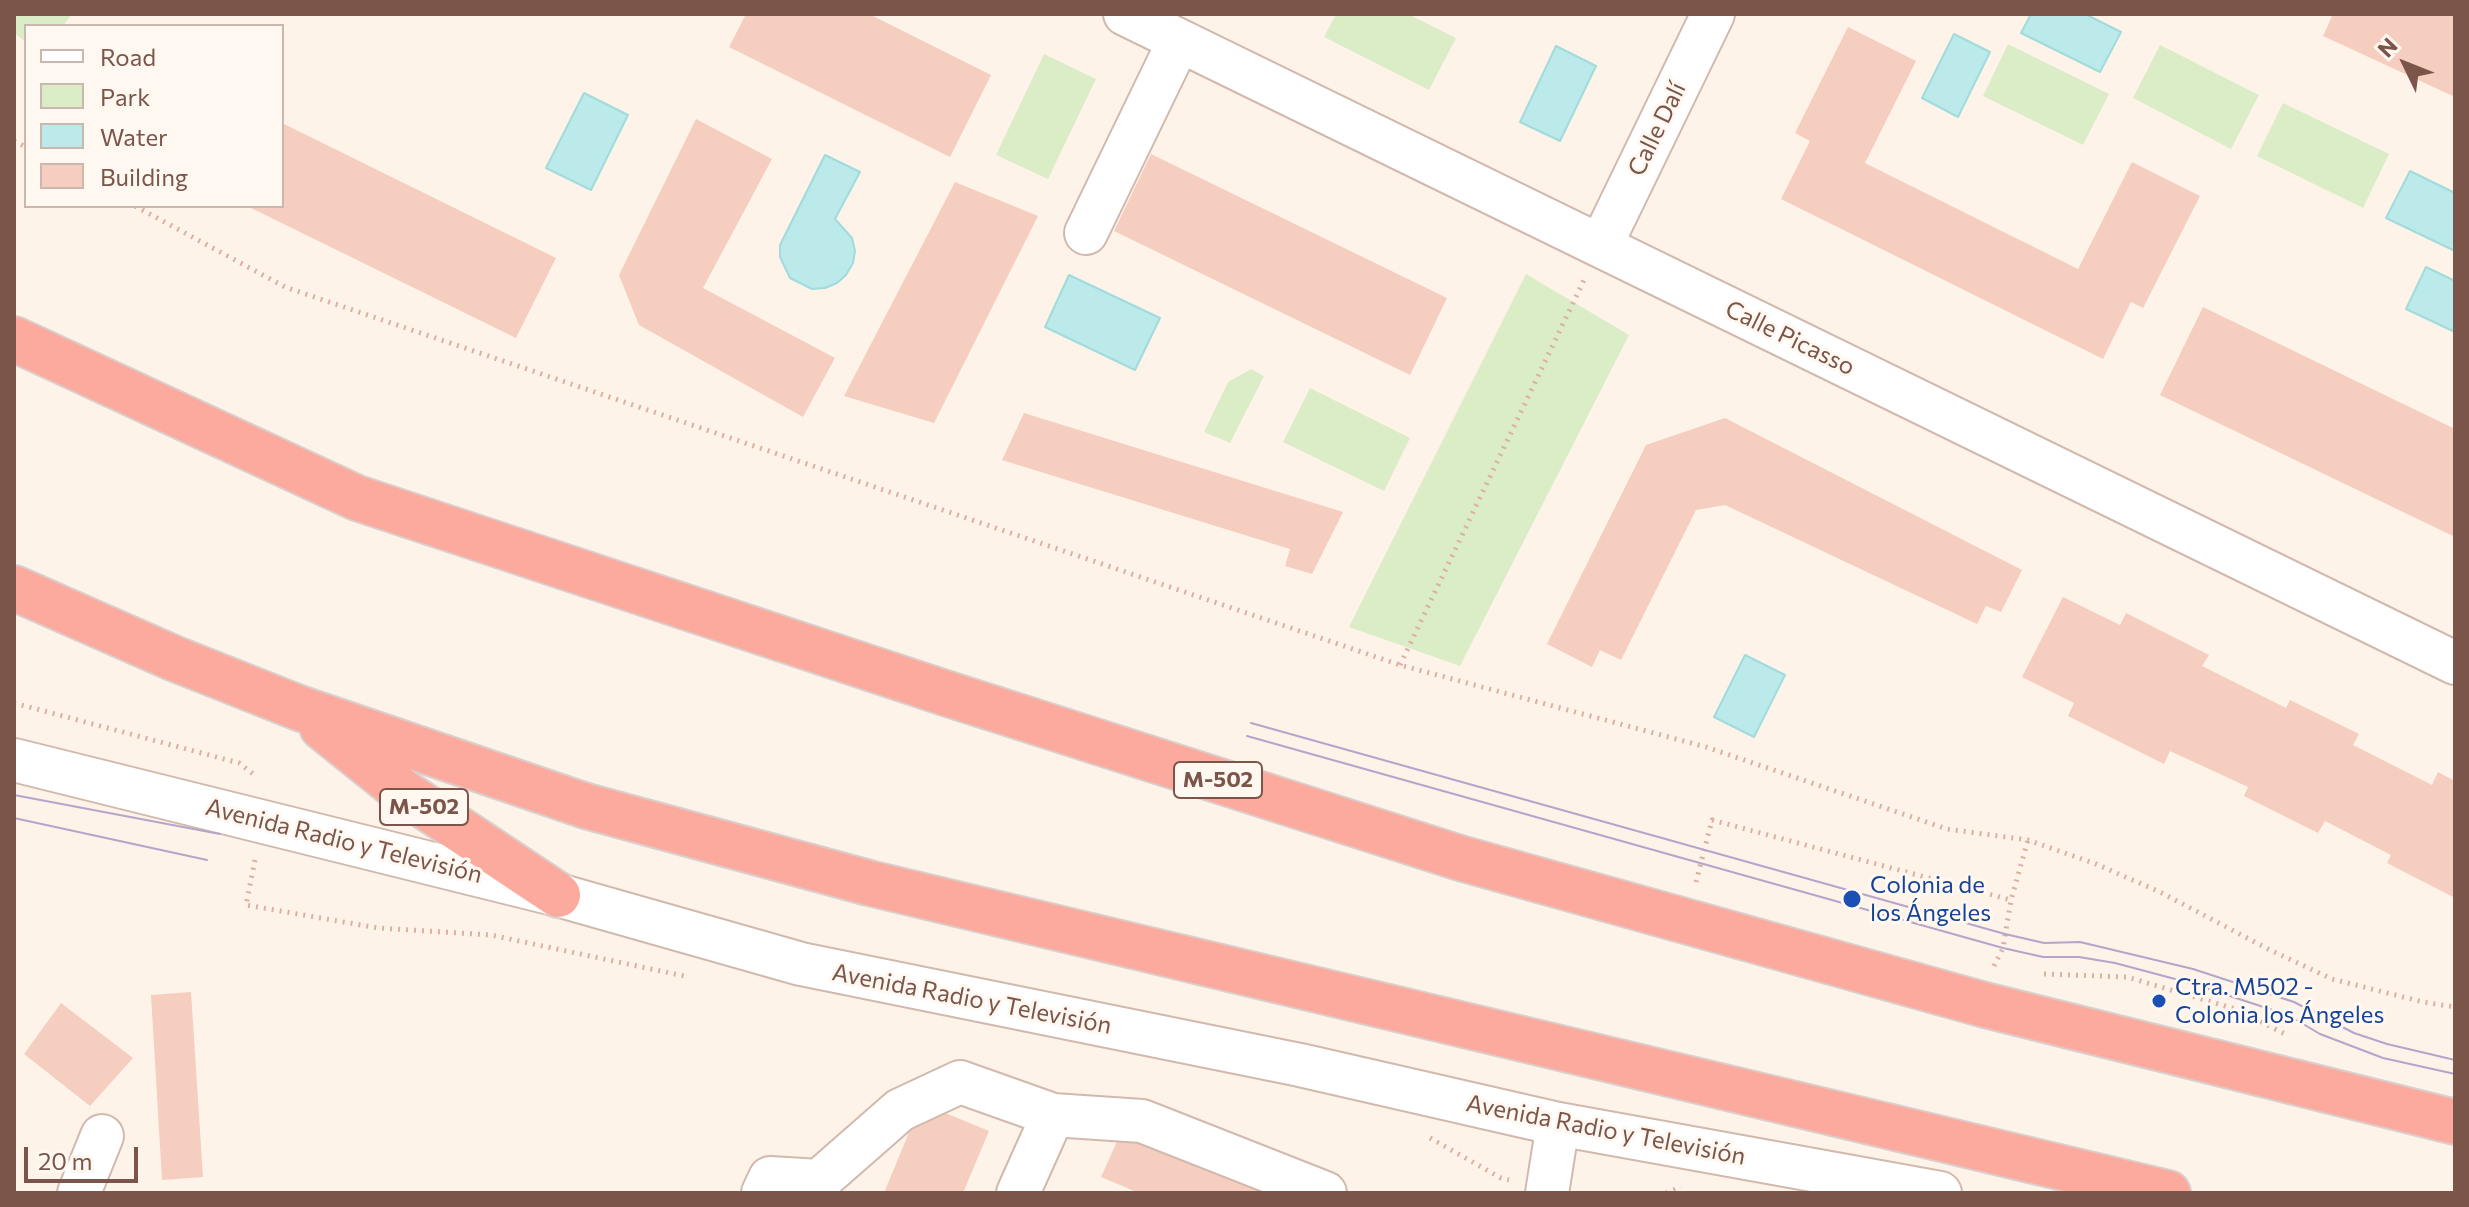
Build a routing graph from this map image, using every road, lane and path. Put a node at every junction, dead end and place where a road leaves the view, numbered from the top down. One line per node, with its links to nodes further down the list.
1 (1713, 14): 5 (street, Calle Dalí)
2 (1158, 25): 4 (street); 5 (street, Calle Picasso)
3 (139, 208): 9 (path)
4 (1086, 233)
5 (1601, 245): 8 (street, Calle Picasso); 9 (path)
6 (14, 339): 21 (highway, M-502)
7 (14, 588): 10 (highway, M-502)
8 (2455, 663)
9 (1400, 665): 12 (path)
10 (299, 708): 14 (highway, M-502); 30 (highway, M-502)
11 (14, 760): 14 (street, Avenida Radio y Televisión)
12 (2028, 840): 15 (path); 18 (path)
13 (1693, 891): 15 (path)
14 (558, 895): 22 (street, Avenida Radio y Televisión)
15 (2011, 900): 16 (path)
16 (2006, 972)
17 (2034, 974): 19 (path)
18 (2455, 1007)
19 (2296, 1040)
20 (1053, 1115): 25 (street); 26 (street); 27 (street)
21 (2455, 1122)
22 (1558, 1124): 28 (street); 29 (street, Avenida Radio y Televisión)
23 (102, 1136): 24 (street)
24 (79, 1193)
25 (763, 1193)
26 (1018, 1193)
27 (1325, 1193)
28 (1547, 1193)
29 (1940, 1193)
30 (2168, 1193)

